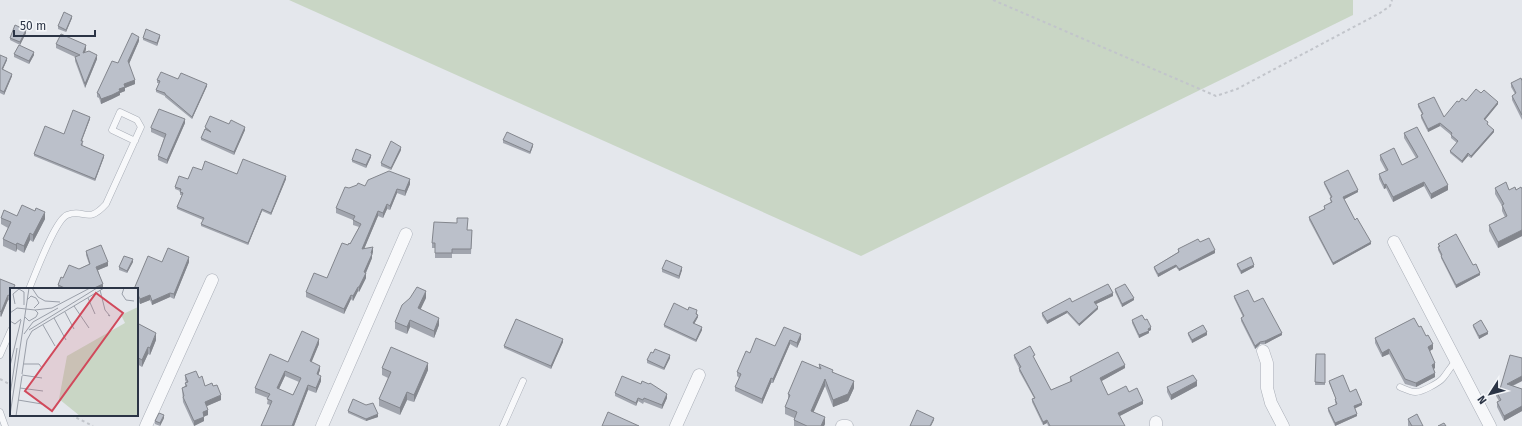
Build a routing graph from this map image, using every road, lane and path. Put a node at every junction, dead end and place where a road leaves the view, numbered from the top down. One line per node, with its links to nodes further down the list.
1 (993, 0): 2 (path)
2 (1392, 0)
3 (135, 141): 3 (lane); 7 (lane)
4 (406, 234): 22 (street)
5 (1394, 242): 11 (street)
6 (212, 280): 21 (street)
7 (29, 288)
8 (10, 332): 10 (lane)
9 (1263, 351): 27 (street)
10 (0, 355)
11 (1456, 361): 16 (lane); 28 (street)
12 (699, 375): 24 (street)
13 (0, 379): 15 (path)
14 (523, 381): 23 (lane)
15 (10, 384)
16 (1400, 387)
17 (0, 412): 19 (lane)
18 (73, 416): 20 (path)
19 (5, 426)
20 (93, 426)
21 (146, 426)
22 (322, 426)
23 (503, 426)
24 (676, 426)
25 (842, 426): 26 (street)
26 (847, 426)
27 (1283, 426)
28 (1490, 426)

